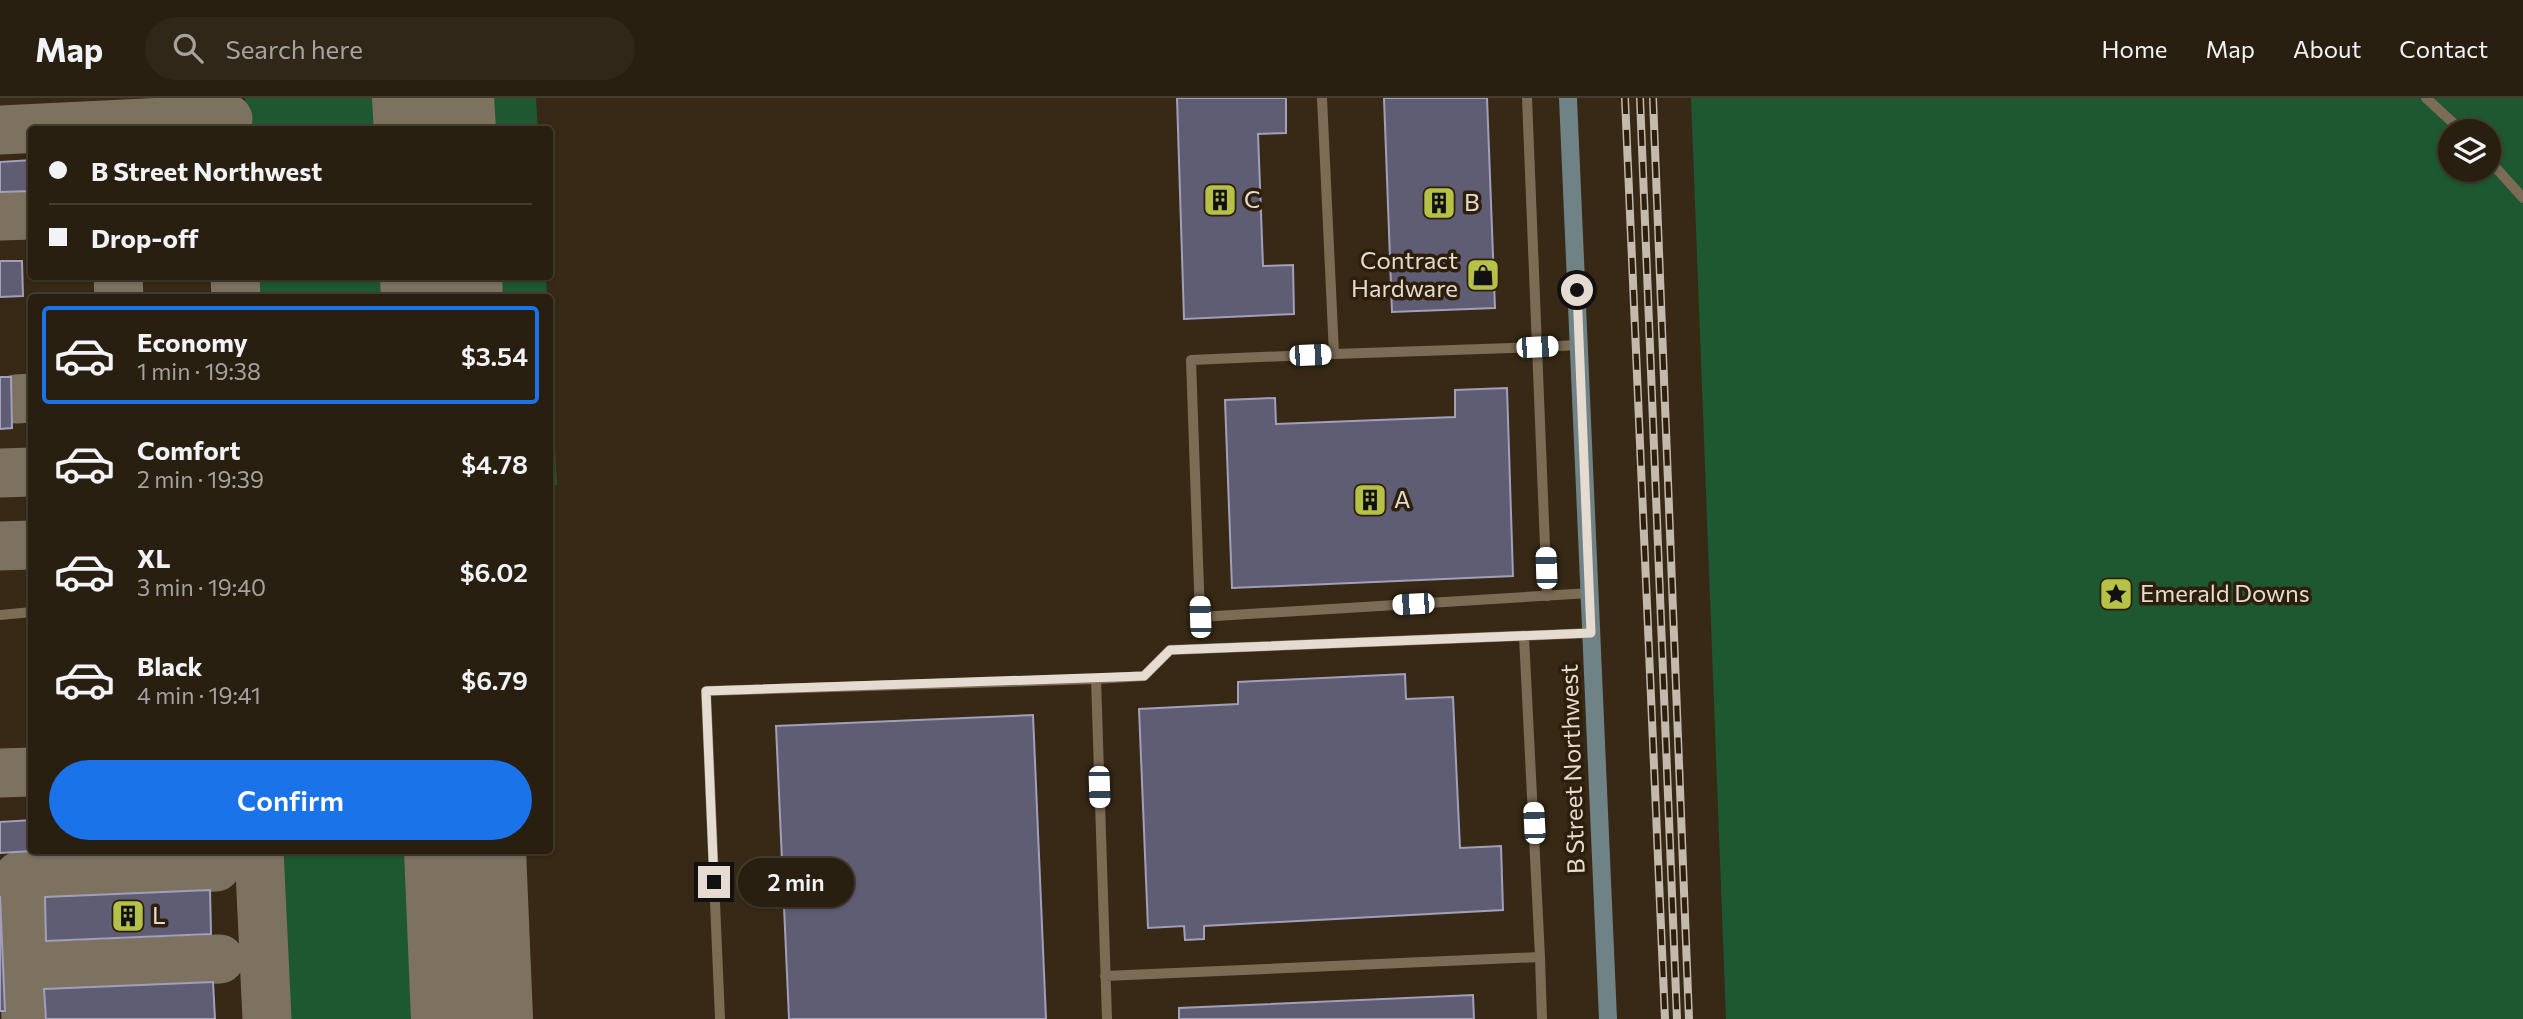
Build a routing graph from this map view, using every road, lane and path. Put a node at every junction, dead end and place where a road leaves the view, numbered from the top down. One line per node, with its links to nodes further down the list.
1 (1322, 98): 10 (lane)
2 (1527, 98): 9 (lane)
3 (1568, 98): 8 (street, B Street Northwest)
4 (2426, 98): 5 (lane)
5 (2449, 119)
6 (2501, 173): 7 (lane)
7 (2523, 198)
8 (1579, 345): 9 (lane); 11 (street, B Street Northwest)
9 (1537, 347): 10 (lane); 12 (lane)
10 (1334, 354): 12 (lane)
11 (1590, 593): 12 (lane); 15 (street, B Street Northwest)
12 (1547, 596)
13 (28, 612): 14 (lane)
14 (0, 615)
15 (1591, 633): 16 (lane); 23 (street, B Street Northwest)
16 (1524, 636): 17 (lane); 18 (lane)
17 (1096, 679): 19 (lane); 20 (lane)
18 (1540, 957): 19 (lane); 22 (lane)
19 (1105, 976): 21 (lane)
20 (720, 1019)
21 (1107, 1019)
22 (1542, 1019)
23 (1608, 1019)

